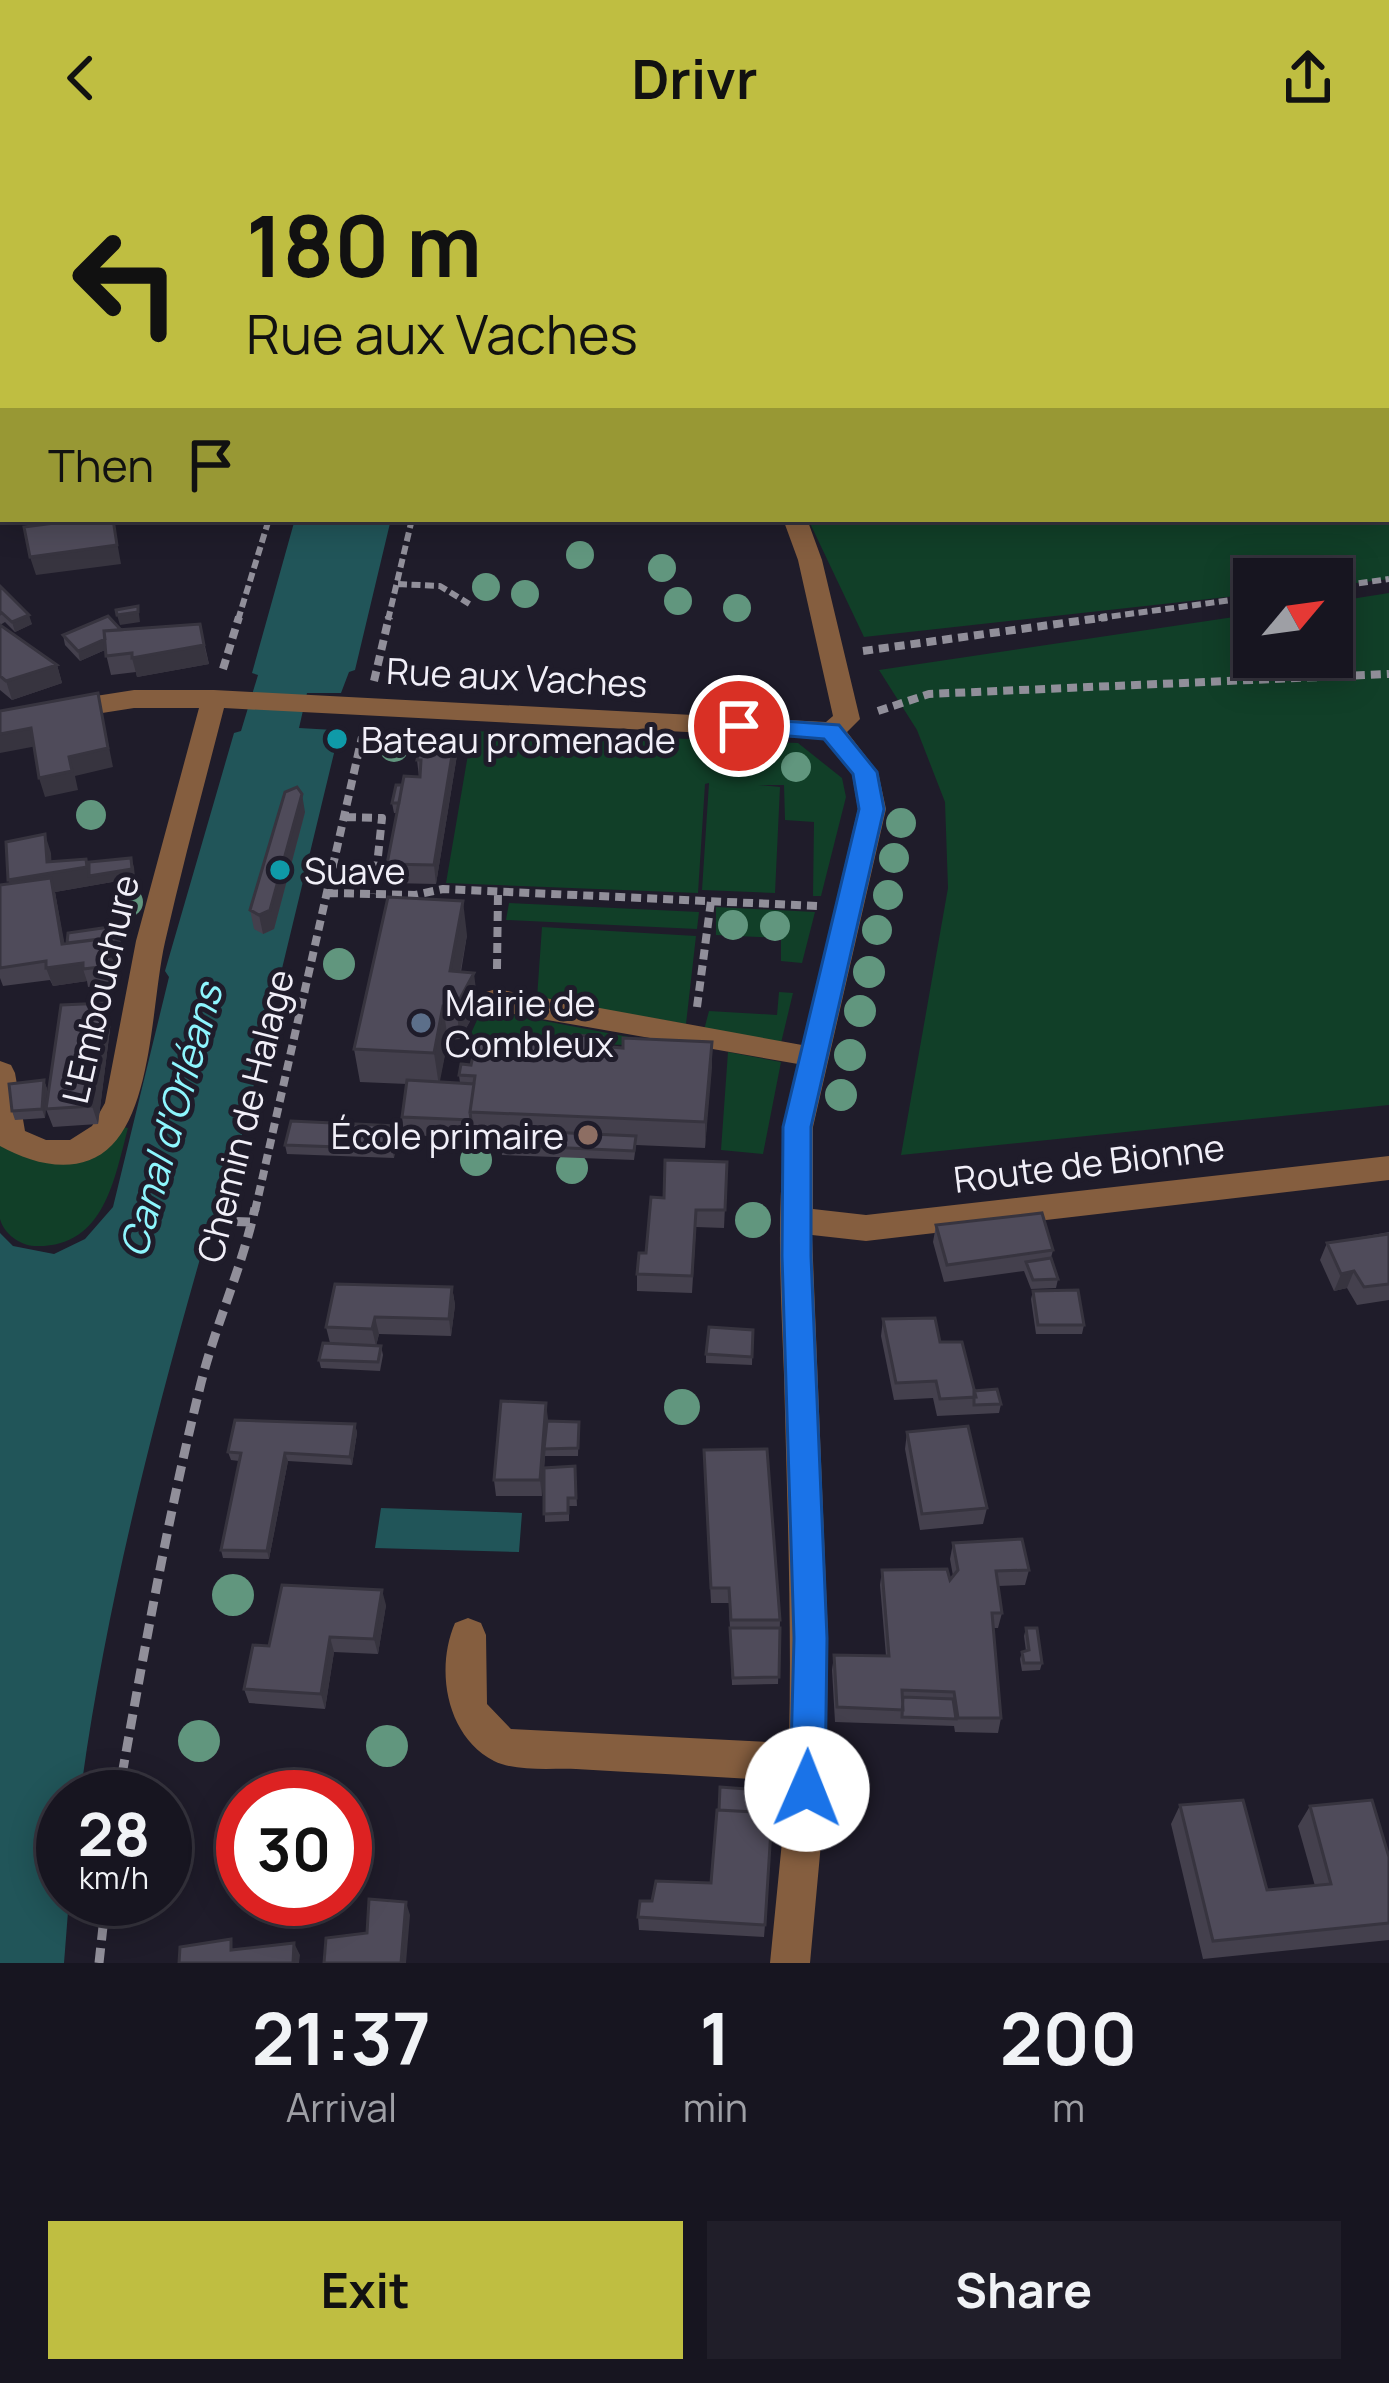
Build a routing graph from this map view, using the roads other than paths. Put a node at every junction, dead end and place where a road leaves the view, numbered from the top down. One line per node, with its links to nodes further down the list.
1 (795, 522): 4 (street)
2 (230, 699): 3 (street); 4 (street, Rue aux Vaches); 7 (street, L'Embouchure)
3 (0, 720)
4 (838, 721): 9 (street)
5 (496, 1000): 6 (street)
6 (794, 1054)
7 (0, 1073)
8 (1389, 1168): 9 (street, Route de Bionne)
9 (798, 1220): 11 (street)
10 (468, 1635): 11 (street)
11 (808, 1763): 12 (street)
12 (790, 1963)

